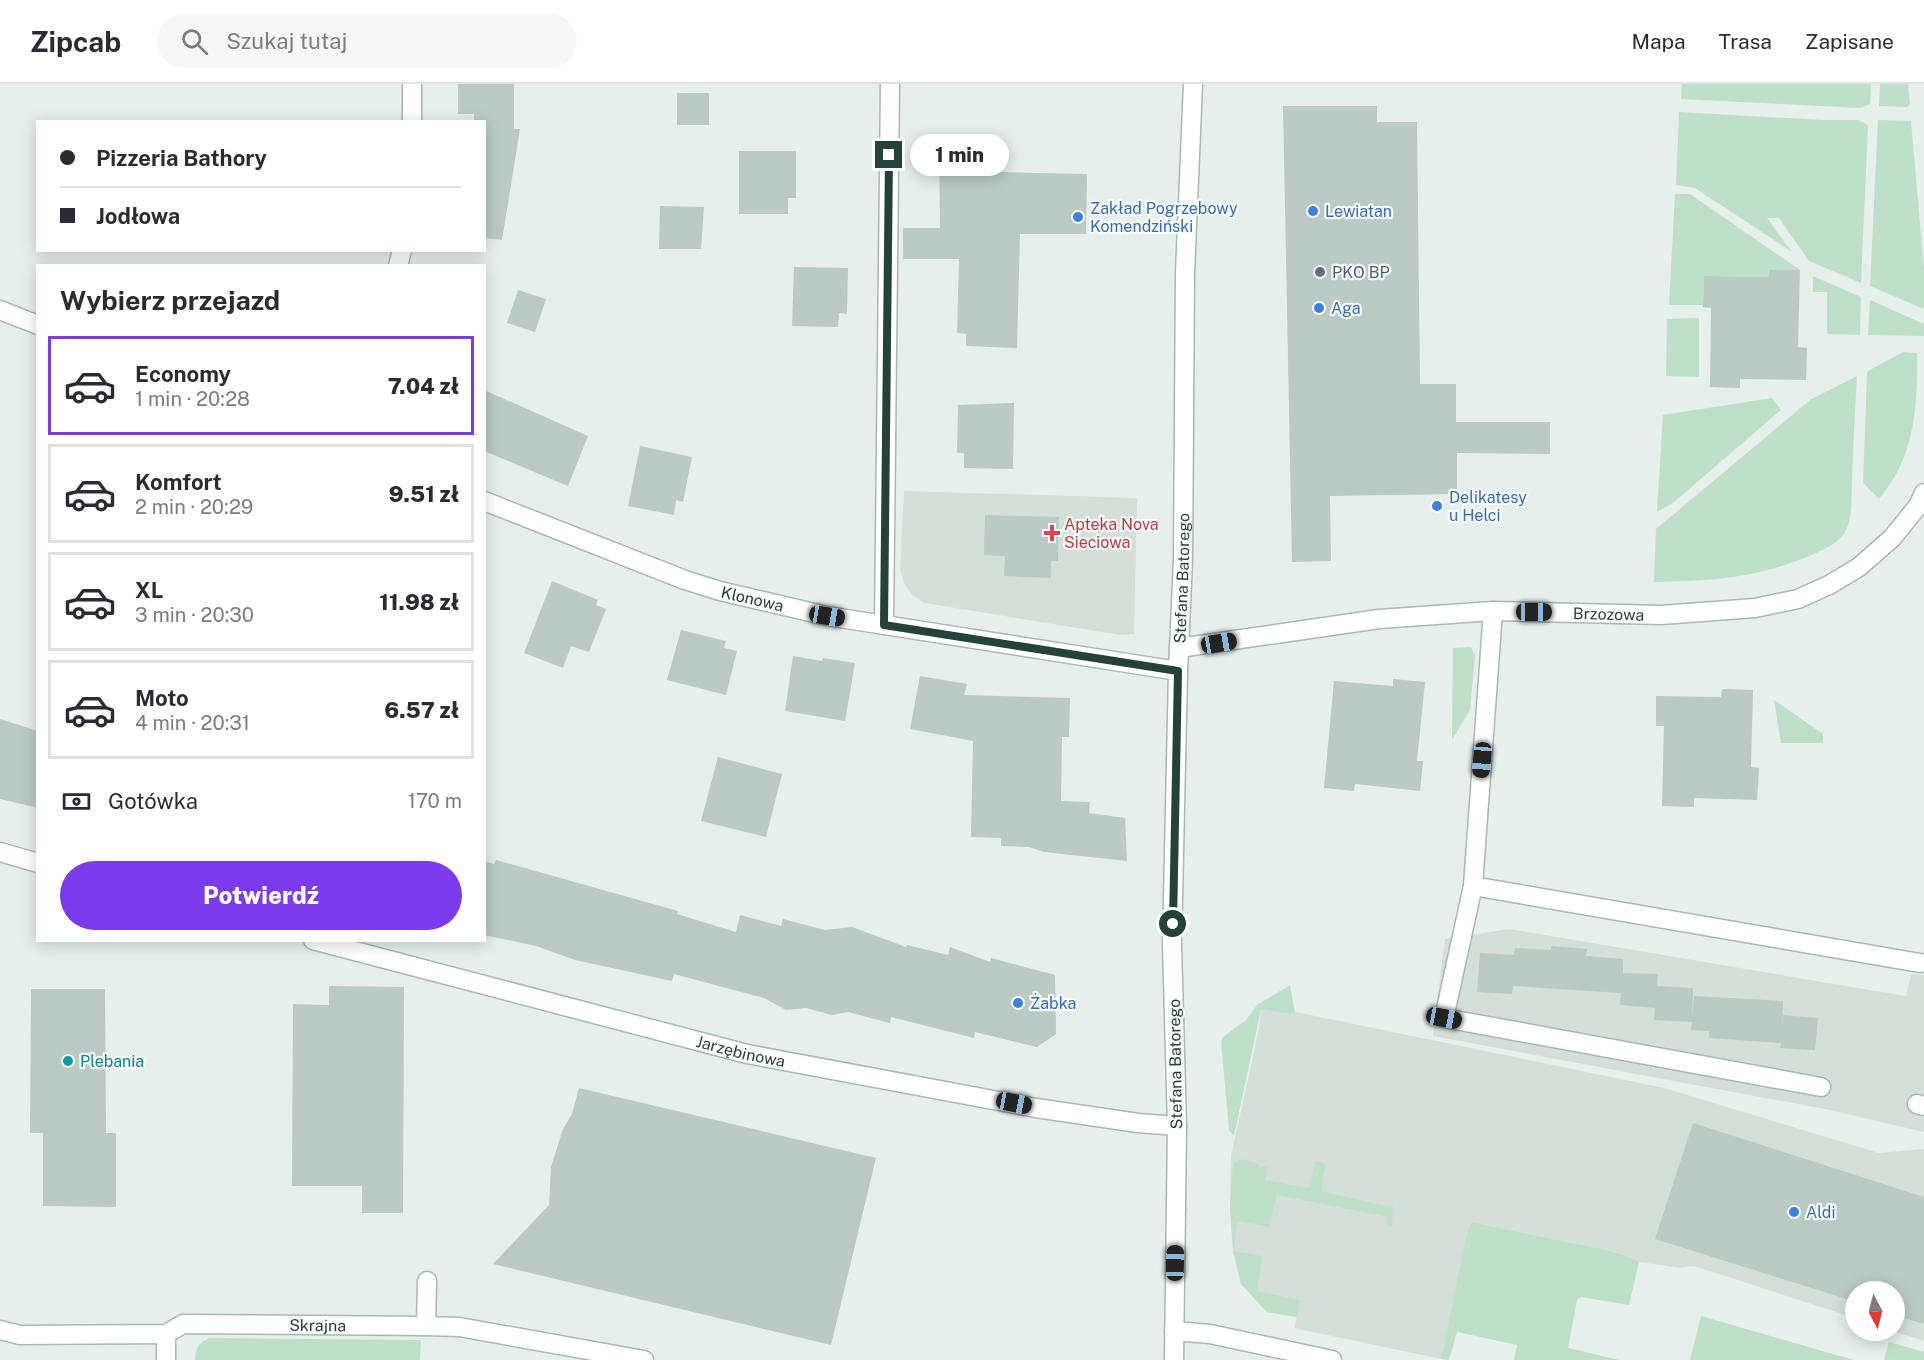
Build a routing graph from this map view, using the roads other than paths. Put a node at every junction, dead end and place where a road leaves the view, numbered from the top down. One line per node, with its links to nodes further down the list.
1 (412, 84): 4 (street)
2 (890, 84): 10 (street)
3 (1193, 84): 11 (street, Stefana Batorego)
4 (412, 120)
5 (0, 310): 6 (street)
6 (36, 324)
7 (1924, 493): 9 (street, Brzozowa)
8 (486, 502): 10 (street, Klonowa)
9 (1493, 611): 11 (street, Brzozowa); 15 (street)
10 (884, 625): 12 (street, Klonowa)
11 (1179, 648): 12 (street, Stefana Batorego)
12 (1178, 671): 19 (street, Stefana Batorego)
13 (0, 852): 14 (street)
14 (36, 862)
15 (1473, 886): 17 (street); 18 (street)
16 (321, 942): 19 (street, Jarzębinowa)
17 (1920, 963)
18 (1821, 1087)
19 (1177, 1126): 23 (street, Stefana Batorego)
20 (427, 1281): 21 (street)
21 (426, 1326): 24 (street, Skrajna); 26 (street, Skrajna)
22 (0, 1330): 24 (street, Skrajna)
23 (1174, 1331): 27 (street, Stefana Batorego); 28 (street)
24 (166, 1334): 25 (street)
25 (166, 1360)
26 (644, 1360)
27 (1174, 1360)
28 (1332, 1360)

